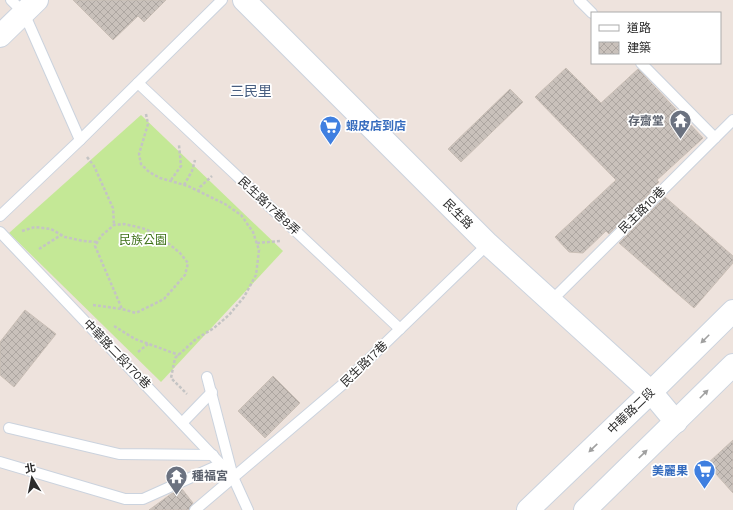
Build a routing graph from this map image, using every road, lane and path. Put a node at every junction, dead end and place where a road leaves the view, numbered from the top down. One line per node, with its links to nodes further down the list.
1 (222, 0): 8 (lane)
2 (244, 0): 27 (street, 民生路)
3 (579, 0): 5 (lane)
4 (24, 4): 6 (street); 12 (lane)
5 (591, 12)
6 (0, 36)
7 (642, 64): 11 (lane)
8 (138, 83): 12 (lane); 34 (lane, 民生路17巷8弄)
9 (145, 110): 17 (path)
10 (733, 120): 11 (lane, 民主路10巷)
11 (715, 138): 29 (lane, 民主路10巷)
12 (80, 140): 20 (lane)
13 (179, 144): 17 (path)
14 (84, 151): 21 (path)
15 (198, 156): 18 (path)
16 (215, 173): 19 (path)
17 (171, 180): 18 (path)
18 (184, 185): 19 (path)
19 (198, 192): 26 (path)
20 (0, 216)
21 (114, 225): 25 (path); 30 (path)
22 (3, 235): 23 (path); 28 (lane, 中華路二段170巷)
23 (61, 235): 25 (path); 28 (path)
24 (284, 240): 26 (path)
25 (97, 242): 30 (path)
26 (257, 242): 35 (path)
27 (488, 244): 29 (street, 民生路); 34 (lane, 民生路17巷)
28 (17, 250): 32 (lane, 中華路二段170巷)
29 (552, 300): 39 (street, 民生路)
30 (122, 309): 32 (path)
31 (733, 311): 39 (street, 中華路二段, one-way to 39)
32 (76, 312): 42 (lane, 中華路二段170巷)
33 (110, 324): 35 (path)
34 (400, 329): 47 (lane, 民生路17巷)
35 (179, 354): 40 (path)
36 (733, 365): 41 (street, one-way to 36)
37 (207, 377): 38 (lane)
38 (212, 392): 40 (lane); 47 (lane)
39 (651, 392): 41 (street, 民生路); 50 (street, 中華路二段, one-way to 50)
40 (198, 406): 42 (lane)
41 (676, 422): 51 (street, one-way to 41)
42 (182, 423): 44 (lane, 中華路二段170巷)
43 (9, 428): 44 (lane)
44 (213, 455): 46 (lane, 中華路二段170巷)
45 (0, 462): 46 (lane)
46 (221, 464): 47 (lane, 中華路二段170巷)
47 (233, 477): 48 (lane, 民生路17巷); 49 (lane)
48 (195, 510)
49 (248, 510)
50 (528, 510)
51 (585, 510)

